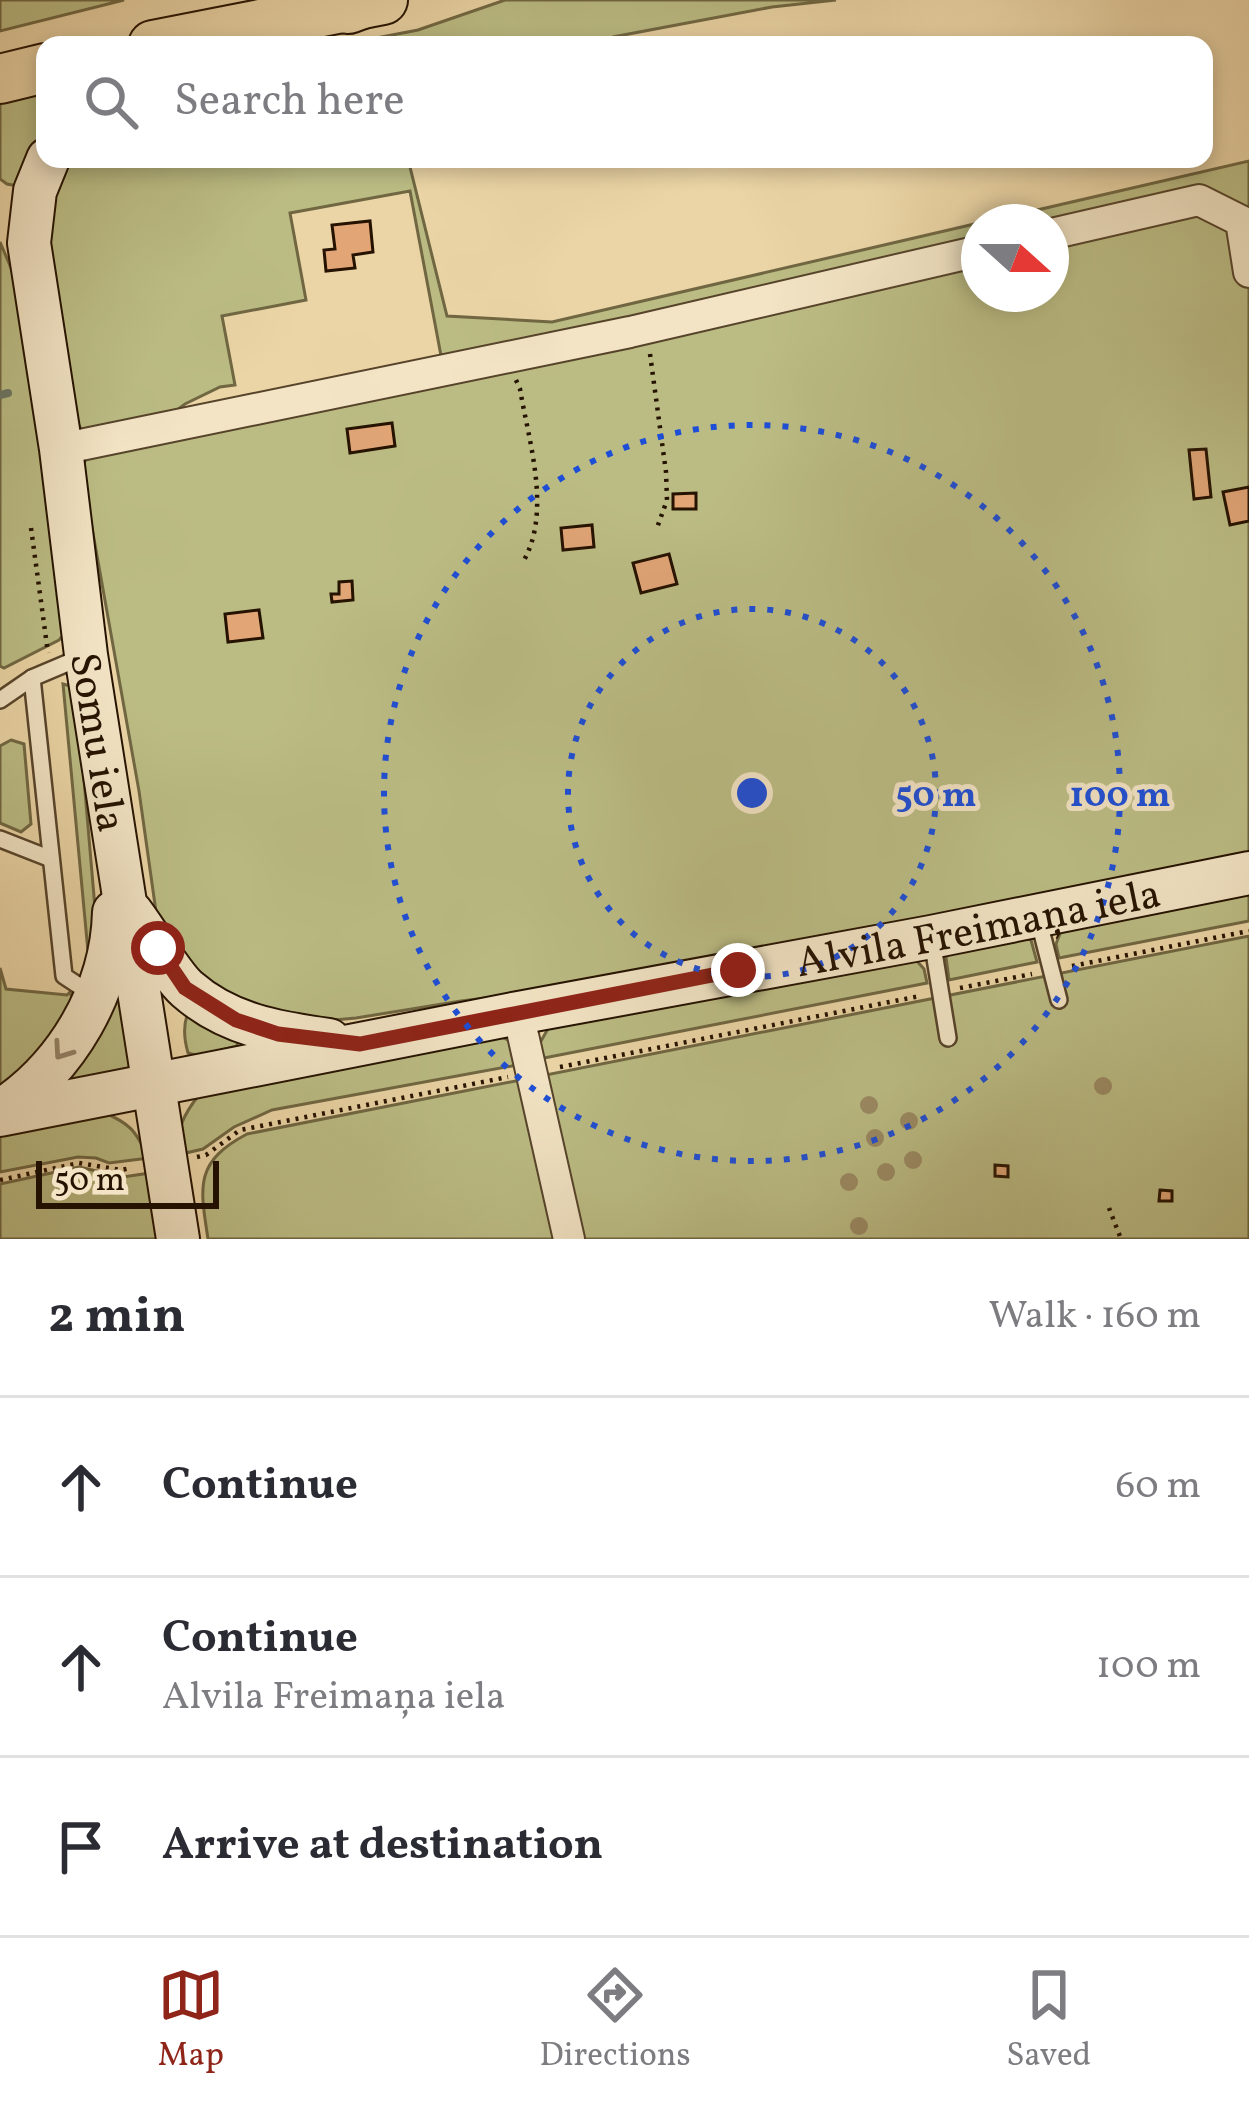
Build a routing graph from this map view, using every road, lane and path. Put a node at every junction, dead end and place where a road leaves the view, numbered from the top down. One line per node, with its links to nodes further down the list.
1 (365, 2): 2 (main road)
2 (197, 36)
3 (36, 70): 4 (main road)
4 (0, 79)
5 (44, 168): 8 (main road)
6 (0, 198): 8 (main road)
7 (1069, 230): 10 (street)
8 (29, 243): 13 (main road, Somu iela)
9 (961, 255): 11 (street)
10 (1249, 272)
11 (630, 332): 12 (street); 15 (path)
12 (506, 358): 13 (street); 16 (path)
13 (62, 449): 17 (main road, Somu iela)
14 (32, 528): 17 (path)
15 (656, 528)
16 (523, 562)
17 (68, 662): 18 (lane); 20 (main road, Somu iela)
18 (32, 678): 19 (lane); 22 (lane)
19 (0, 700)
20 (115, 820): 24 (main road, Somu iela); 30 (main road)
21 (0, 838): 22 (lane)
22 (51, 859): 30 (lane)
23 (1249, 873): 25 (main road, Alvila Freimaņa iela)
24 (125, 902): 34 (main road); 36 (main road, Somu iela)
25 (1037, 915): 27 (main road, Alvila Freimaņa iela); 28 (lane)
26 (1249, 931): 28 (path)
27 (931, 937): 29 (lane); 32 (main road, Alvila Freimaņa iela)
28 (1053, 970): 29 (path); 31 (lane)
29 (938, 992): 33 (lane); 35 (path)
30 (95, 996): 37 (main road, one-way to 37)
31 (1059, 1000)
32 (518, 1012): 34 (main road, Alvila Freimaņa iela); 35 (street)
33 (948, 1038)
34 (360, 1044): 36 (main road, Alvila Freimaņa iela)
35 (532, 1072): 38 (path); 43 (street)
36 (154, 1085): 37 (main road, Alvila Freimaņa iela); 42 (main road, Somu iela)
37 (0, 1113)
38 (189, 1159)
39 (135, 1168): 40 (path)
40 (0, 1180)
41 (1109, 1208): 44 (path)
42 (178, 1239)
43 (569, 1239)
44 (1121, 1239)

